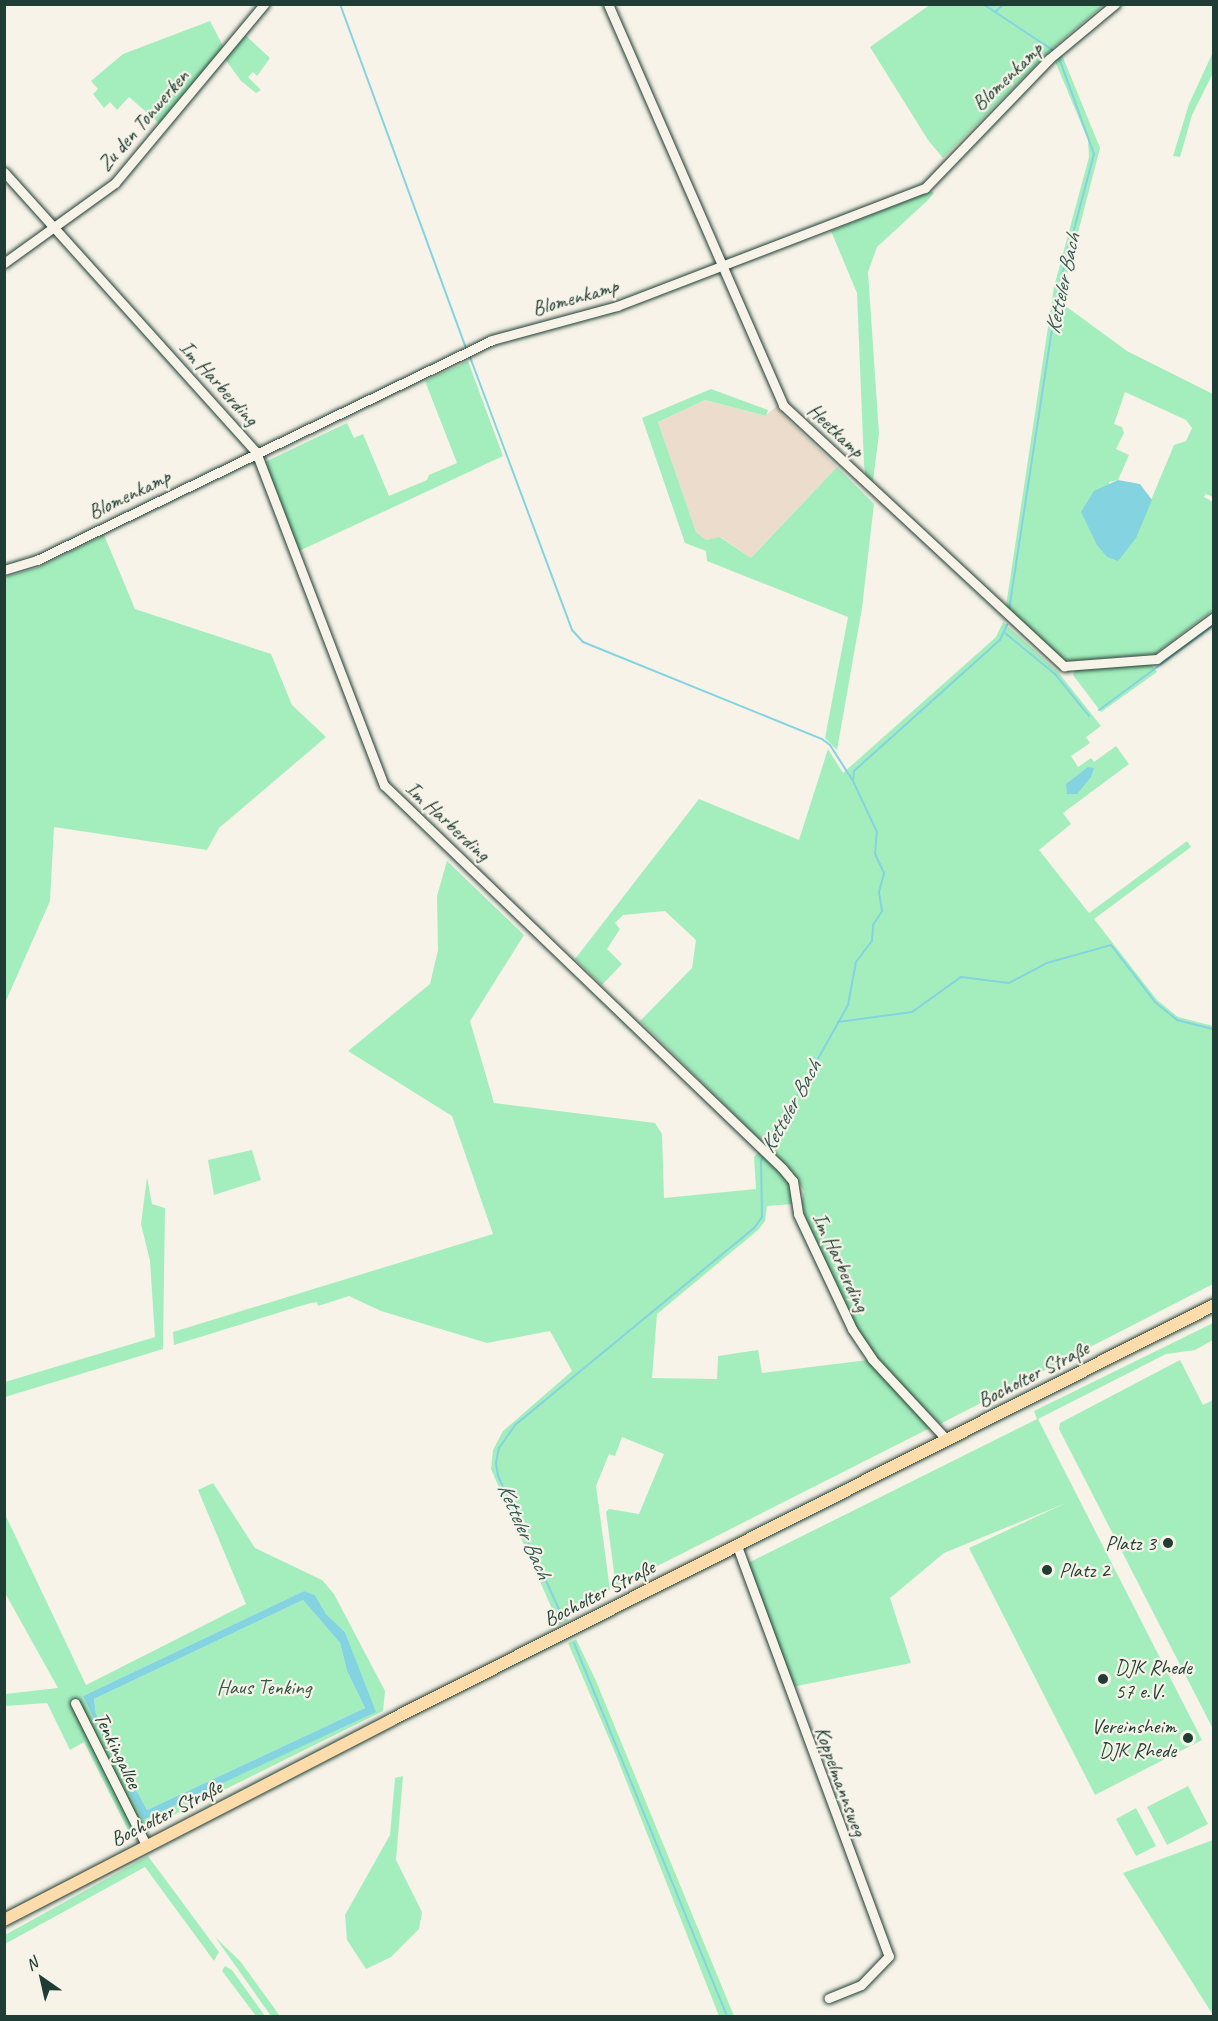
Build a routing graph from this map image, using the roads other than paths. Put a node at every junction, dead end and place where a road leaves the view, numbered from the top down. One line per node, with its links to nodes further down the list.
1 (264, 4): 5 (street, Zu den Tonwerken)
2 (608, 4): 7 (street, Heetkamp)
3 (1115, 4): 7 (street, Blomenkamp)
4 (4, 172): 5 (street, Im Harberding)
5 (54, 227): 6 (street, Zu den Tonwerken); 8 (street, Im Harberding)
6 (4, 263)
7 (725, 265): 8 (street, Blomenkamp); 10 (street, Heetkamp)
8 (256, 452): 9 (street, Blomenkamp); 12 (street, Im Harberding)
9 (4, 570)
10 (1214, 617)
11 (1214, 1305): 12 (main road, Bocholter Straße)
12 (946, 1439): 13 (main road, Bocholter Straße)
13 (737, 1546): 15 (main road, Bocholter Straße); 17 (street, Koppelmannsweg)
14 (75, 1704): 15 (street, Tenkingallee)
15 (146, 1845): 16 (main road, Bocholter Straße)
16 (4, 1920)
17 (828, 1998)

